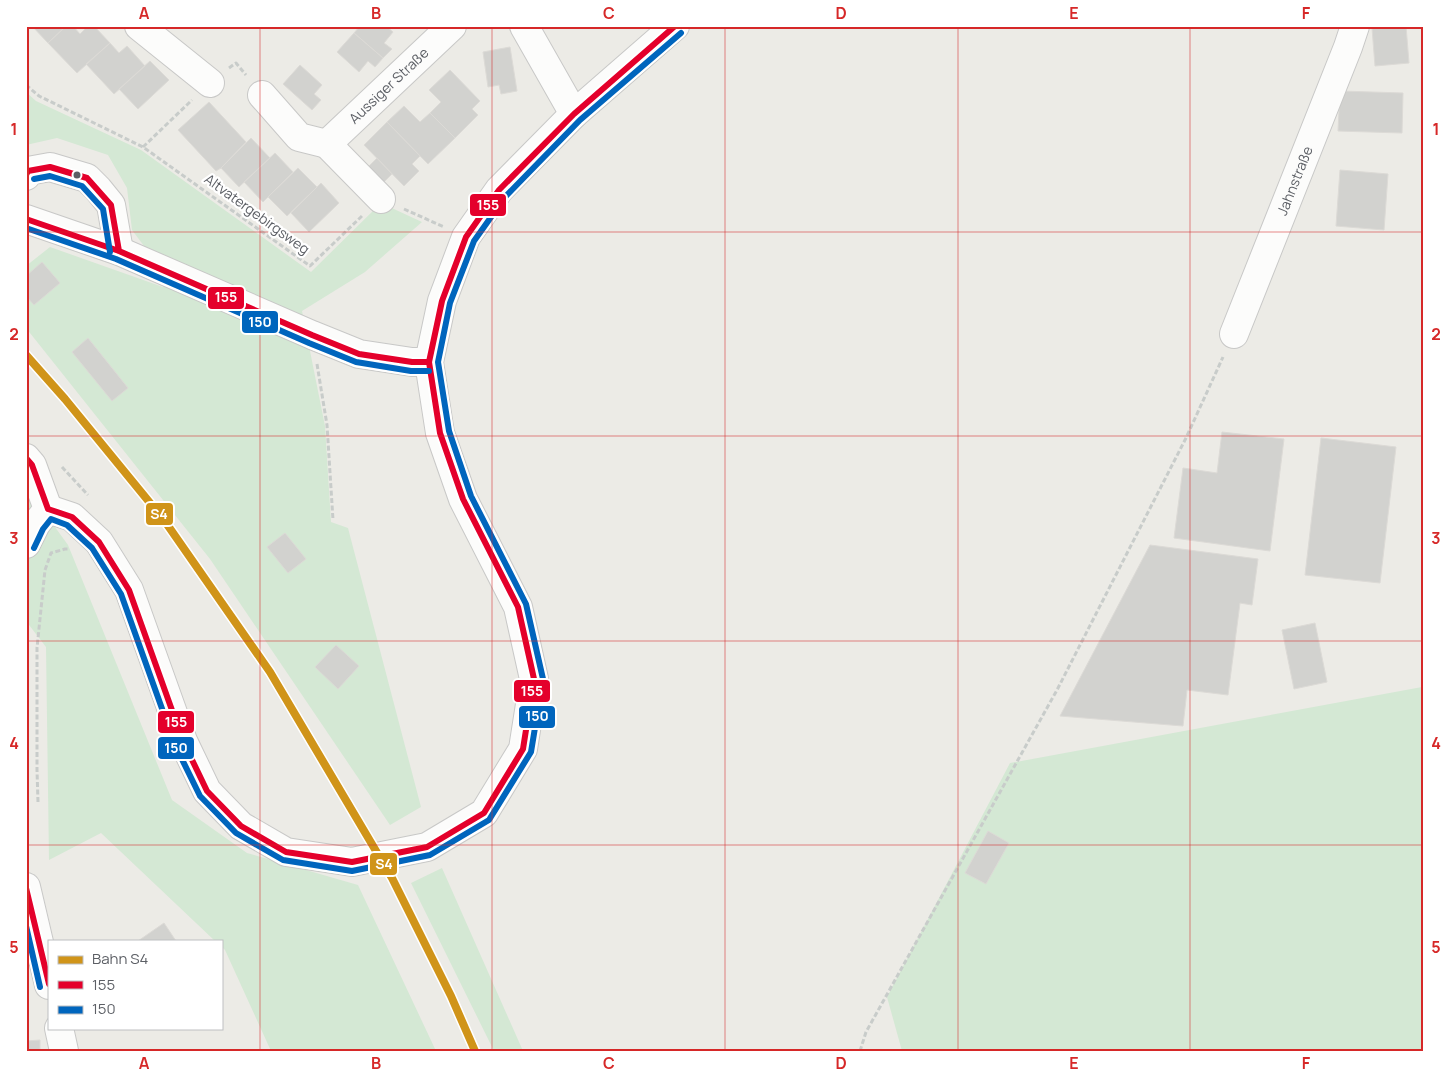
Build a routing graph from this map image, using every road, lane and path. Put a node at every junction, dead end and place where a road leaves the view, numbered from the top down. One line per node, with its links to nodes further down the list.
1 (140, 26): 6 (street)
2 (452, 26): 10 (street, Aussiger Straße)
3 (524, 26): 9 (street)
4 (675, 26): 9 (street)
5 (1355, 26): 16 (street, Jahnstraße)
6 (210, 83)
7 (26, 85): 12 (path, Altvatergebirgsweg)
8 (262, 95): 10 (street)
9 (574, 114): 14 (street)
10 (327, 144): 12 (street)
11 (26, 176): 15 (street)
12 (381, 198): 14 (path)
13 (26, 219): 15 (street)
14 (466, 237): 18 (street)
15 (119, 251): 17 (street)
16 (1234, 334): 31 (path)
17 (312, 335): 18 (street); 23 (path)
18 (429, 362): 22 (street)
19 (26, 458): 22 (street)
20 (60, 464): 21 (path)
21 (94, 500)
22 (48, 509): 24 (street)
23 (333, 520)
24 (26, 544)
25 (73, 551): 26 (path)
26 (38, 802)
27 (26, 887): 28 (street)
28 (48, 981)
29 (59, 1030): 30 (street)
30 (64, 1051)
31 (860, 1051)

